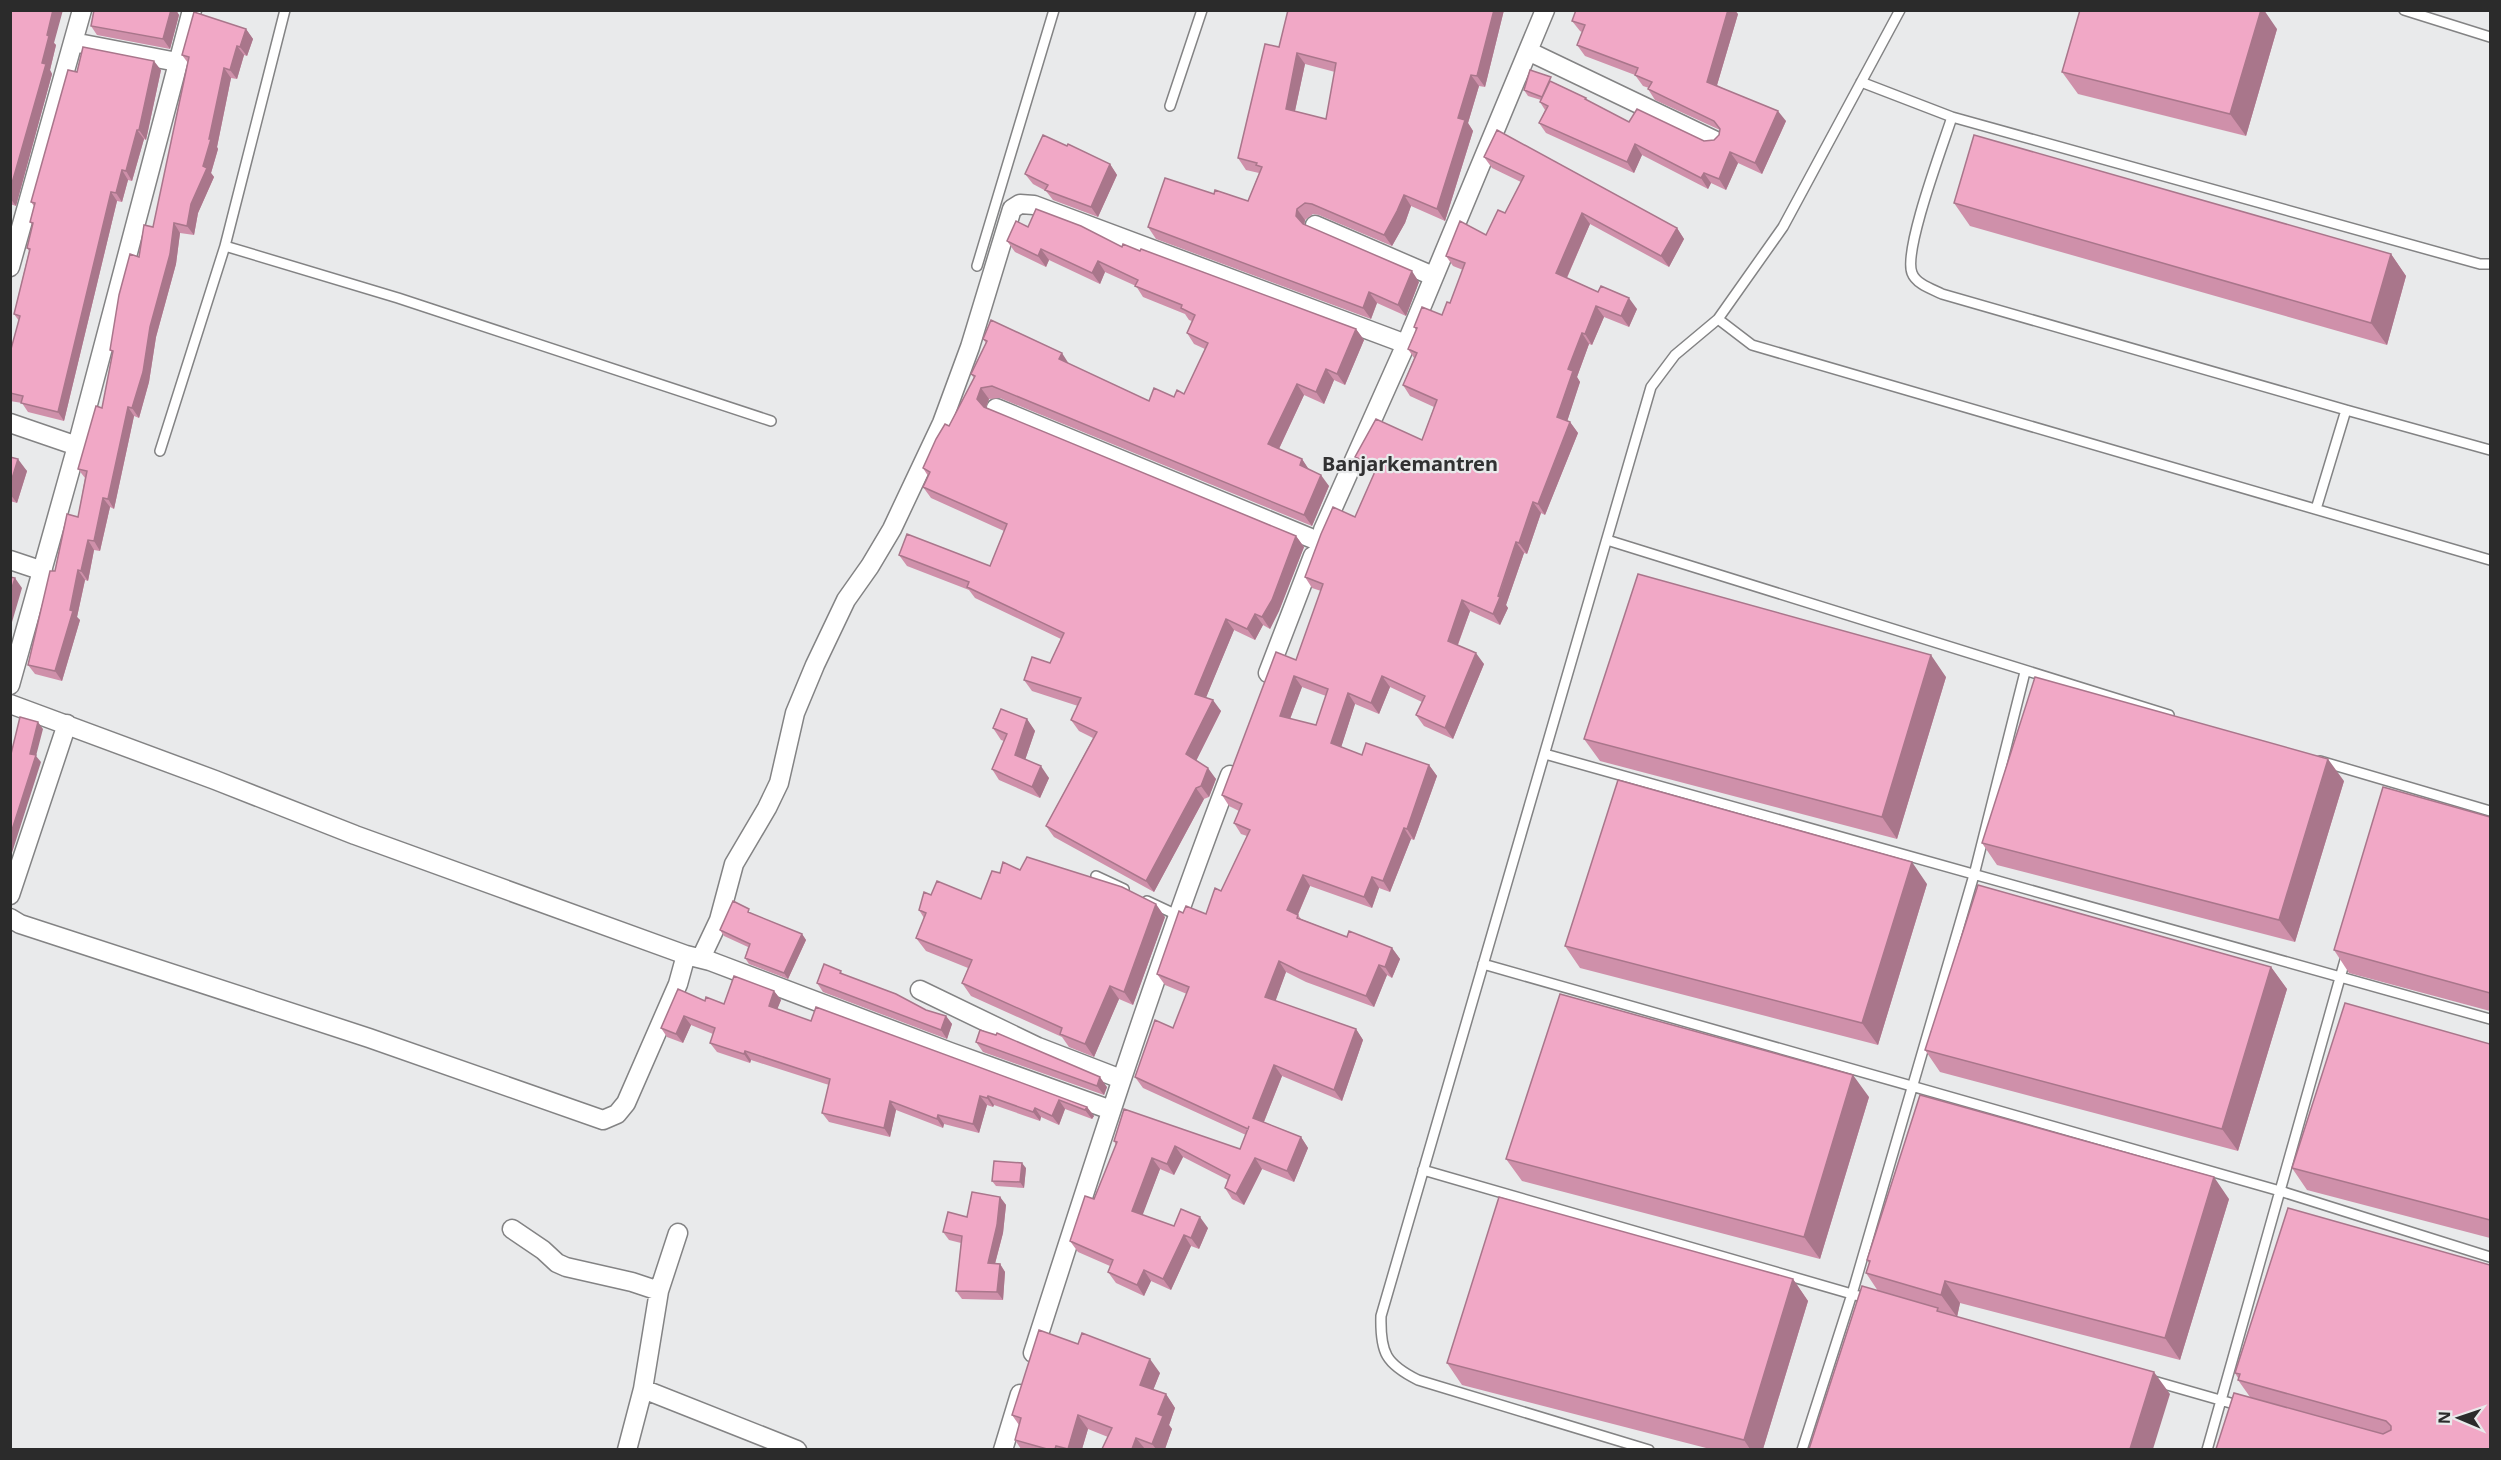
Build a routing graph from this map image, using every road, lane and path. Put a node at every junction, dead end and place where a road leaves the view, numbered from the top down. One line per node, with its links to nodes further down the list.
1 (82, 10): 10 (street)
2 (192, 10): 12 (street)
3 (285, 10): 18 (lane)
4 (1054, 10): 20 (lane)
5 (1202, 10): 14 (lane)
6 (1545, 10): 11 (street)
7 (1900, 10): 13 (lane)
8 (2404, 10): 9 (lane)
9 (2490, 37)
10 (73, 42): 12 (street); 21 (street)
11 (1528, 51): 16 (street); 22 (street)
12 (177, 62): 29 (street)
13 (1861, 82): 15 (lane); 23 (lane)
14 (1170, 106)
15 (1952, 117): 19 (lane); 26 (lane)
16 (1716, 141)
17 (1315, 225): 22 (street)
18 (225, 246): 27 (lane); 31 (lane)
19 (2490, 264)
20 (977, 266)
21 (10, 267)
22 (1433, 276): 24 (street)
23 (1718, 319): 32 (lane); 33 (lane)
24 (1406, 344): 34 (street); 56 (street)
25 (996, 408): 34 (street)
26 (2346, 410): 30 (lane); 32 (lane)
27 (771, 421)
28 (10, 423): 29 (street)
29 (77, 446): 37 (street)
30 (2490, 450)
31 (160, 451)
32 (2316, 509): 36 (lane)
33 (1607, 540): 38 (lane); 44 (lane)
34 (1318, 541): 40 (street)
35 (10, 560): 37 (street)
36 (2490, 560)
37 (43, 571): 39 (street)
38 (2025, 672): 42 (lane); 50 (lane)
39 (10, 685)
40 (1264, 685)
41 (10, 704): 43 (street)
42 (2182, 719)
43 (67, 724): 52 (street); 56 (street)
44 (1545, 754): 50 (lane); 57 (lane)
45 (2306, 756): 47 (lane)
46 (1234, 762): 53 (street)
47 (2396, 783): 48 (lane); 49 (lane)
48 (2392, 795)
49 (2490, 811)
50 (1974, 874): 58 (lane); 62 (lane)
51 (1096, 876): 53 (lane)
52 (10, 895)
53 (1178, 915): 61 (street)
54 (10, 918): 56 (street)
55 (2350, 943): 58 (lane)
56 (693, 956): 63 (street)
57 (1483, 964): 62 (lane); 64 (lane)
58 (2340, 977): 60 (lane); 65 (lane)
59 (920, 990): 61 (street)
60 (2490, 1019)
61 (1121, 1079): 63 (street)
62 (1913, 1087): 65 (lane); 70 (lane)
63 (1111, 1110): 78 (street)
64 (1423, 1170): 70 (lane); 79 (lane)
65 (2280, 1191): 68 (lane); 74 (lane)
66 (512, 1229): 69 (street)
67 (678, 1233): 69 (street)
68 (2490, 1257)
69 (659, 1291): 73 (street)
70 (1852, 1294): 71 (lane); 80 (lane)
71 (1875, 1301)
72 (2140, 1377): 74 (lane)
73 (643, 1389): 76 (street); 77 (street)
74 (2221, 1400): 75 (lane); 81 (lane)
75 (2254, 1410)
76 (627, 1449)
77 (797, 1449)
78 (1003, 1449)
79 (1649, 1449)
80 (1802, 1449)
81 (2207, 1449)

